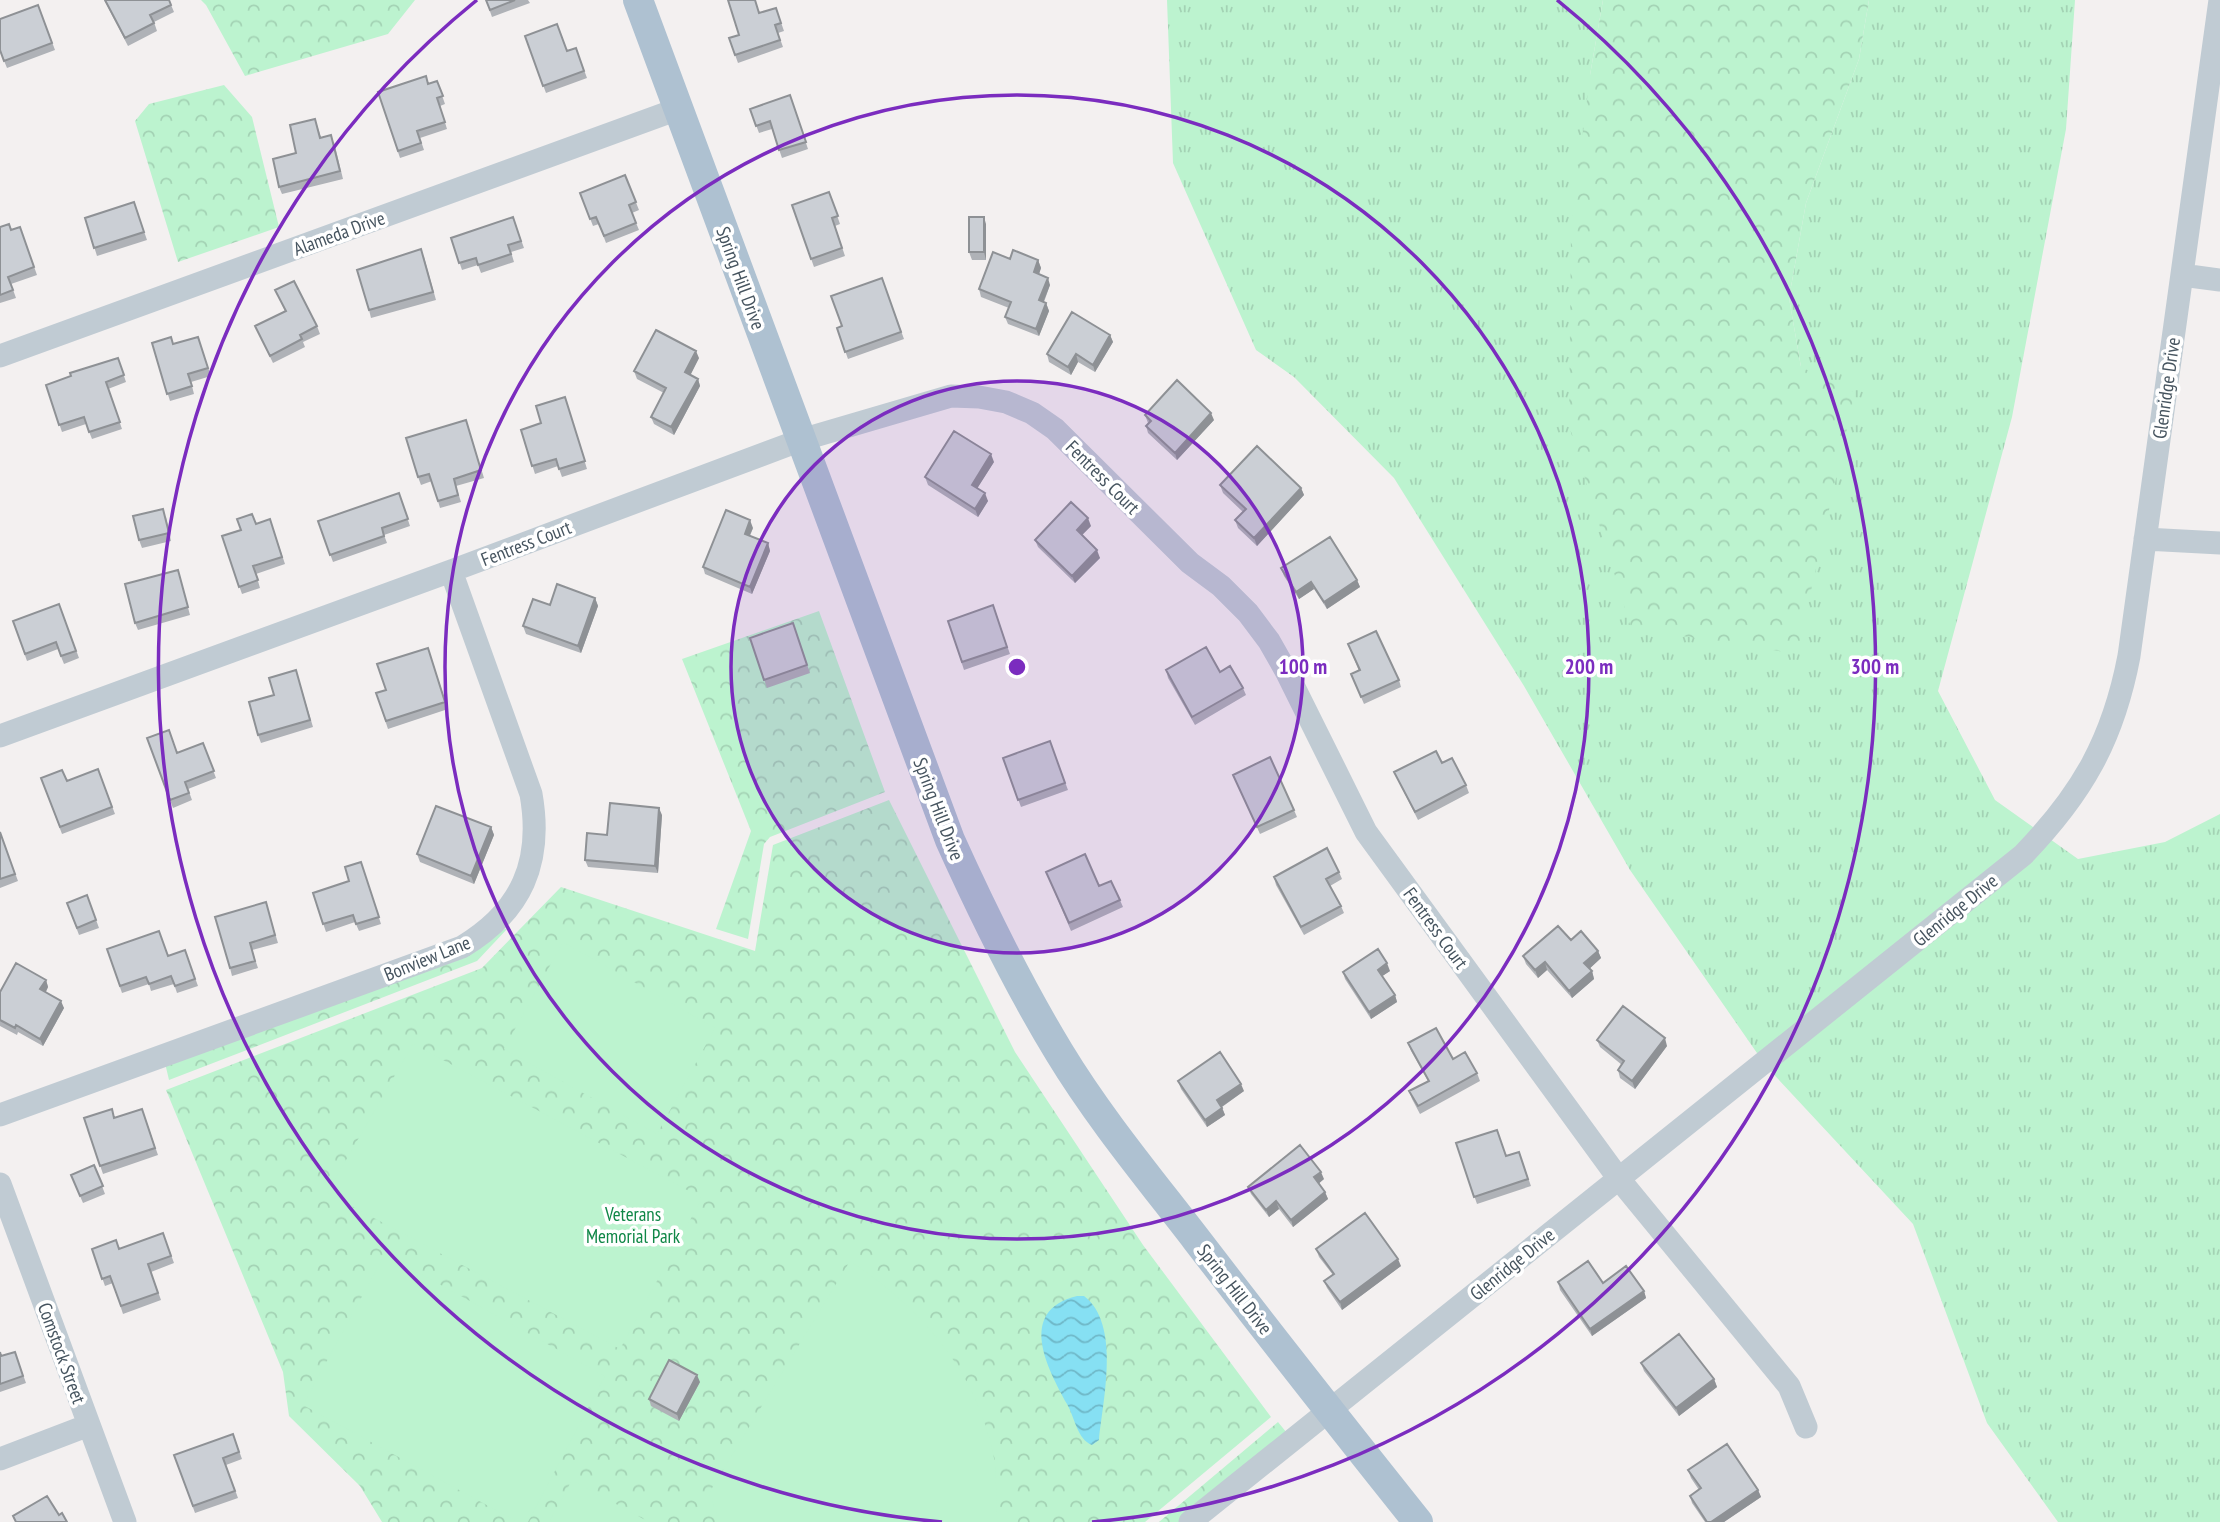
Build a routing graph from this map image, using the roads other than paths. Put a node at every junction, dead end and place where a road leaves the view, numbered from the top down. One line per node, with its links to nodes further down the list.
1 (638, 0): 3 (main road, Spring Hill Drive)
2 (2220, 7): 4 (street, Glenridge Drive)
3 (678, 109): 6 (street, Alameda Drive); 7 (main road, Spring Hill Drive)
4 (2182, 275): 5 (street); 8 (street, Glenridge Drive)
5 (2220, 280)
6 (0, 356)
7 (801, 440): 10 (street, Fentress Court); 13 (street, Fentress Court); 15 (main road, Spring Hill Drive)
8 (2145, 539): 9 (street); 13 (street, Glenridge Drive)
9 (2220, 543)
10 (451, 571): 11 (street, Fentress Court); 12 (street, Bonview Lane)
11 (0, 736)
12 (0, 1115)
13 (1619, 1179): 15 (street, Glenridge Drive); 17 (street, Fentress Court)
14 (0, 1184): 16 (street, Comstock Street)
15 (1329, 1411): 20 (street, Glenridge Drive); 21 (main road, Spring Hill Drive)
16 (89, 1425): 18 (street); 19 (street, Comstock Street)
17 (1806, 1427)
18 (0, 1459)
19 (125, 1522)
20 (1190, 1522)
21 (1418, 1522)

